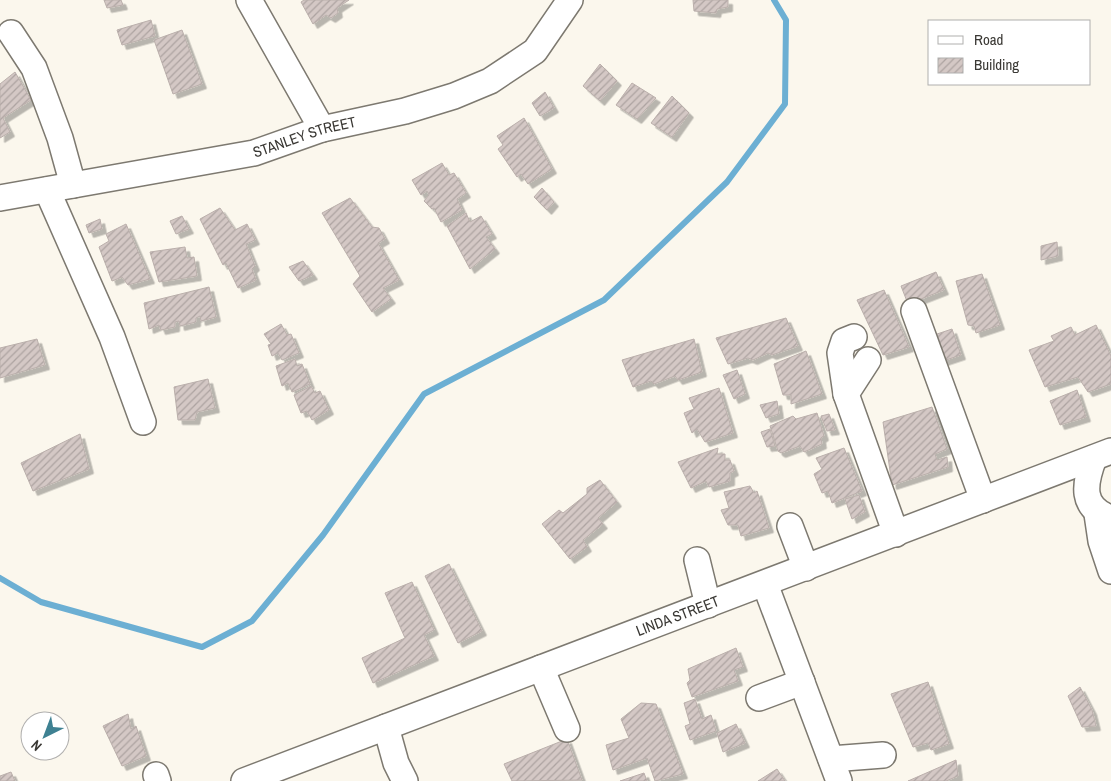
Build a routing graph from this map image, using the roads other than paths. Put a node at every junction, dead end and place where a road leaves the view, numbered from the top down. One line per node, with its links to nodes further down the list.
1 (249, 0): 4 (street)
2 (570, 0): 4 (street, STANLEY STREET)
3 (10, 33): 5 (street)
4 (322, 129): 5 (street, STANLEY STREET)
5 (73, 185): 6 (street, STANLEY STREET)
6 (46, 190): 7 (street, STANLEY STREET); 12 (street)
7 (0, 198)
8 (914, 311): 14 (street)
9 (854, 337): 11 (street)
10 (868, 360): 11 (street)
11 (846, 394): 17 (street)
12 (143, 422)
13 (1102, 455): 14 (street, LINDA STREET); 15 (street)
14 (983, 500): 17 (street, LINDA STREET)
15 (1104, 516): 20 (street)
16 (790, 526): 19 (street)
17 (896, 534): 19 (street, LINDA STREET)
18 (697, 560): 22 (street)
19 (806, 568): 21 (street, LINDA STREET)
20 (1111, 571)
21 (764, 584): 22 (street, LINDA STREET); 24 (street)
22 (708, 605): 23 (street, LINDA STREET)
23 (541, 668): 26 (street, LINDA STREET); 27 (street)
24 (802, 682): 25 (street); 29 (street)
25 (759, 698)
26 (386, 727): 30 (street, LINDA STREET); 31 (street)
27 (567, 729)
28 (883, 755): 29 (street)
29 (835, 770)
30 (244, 781)
31 (405, 781)

